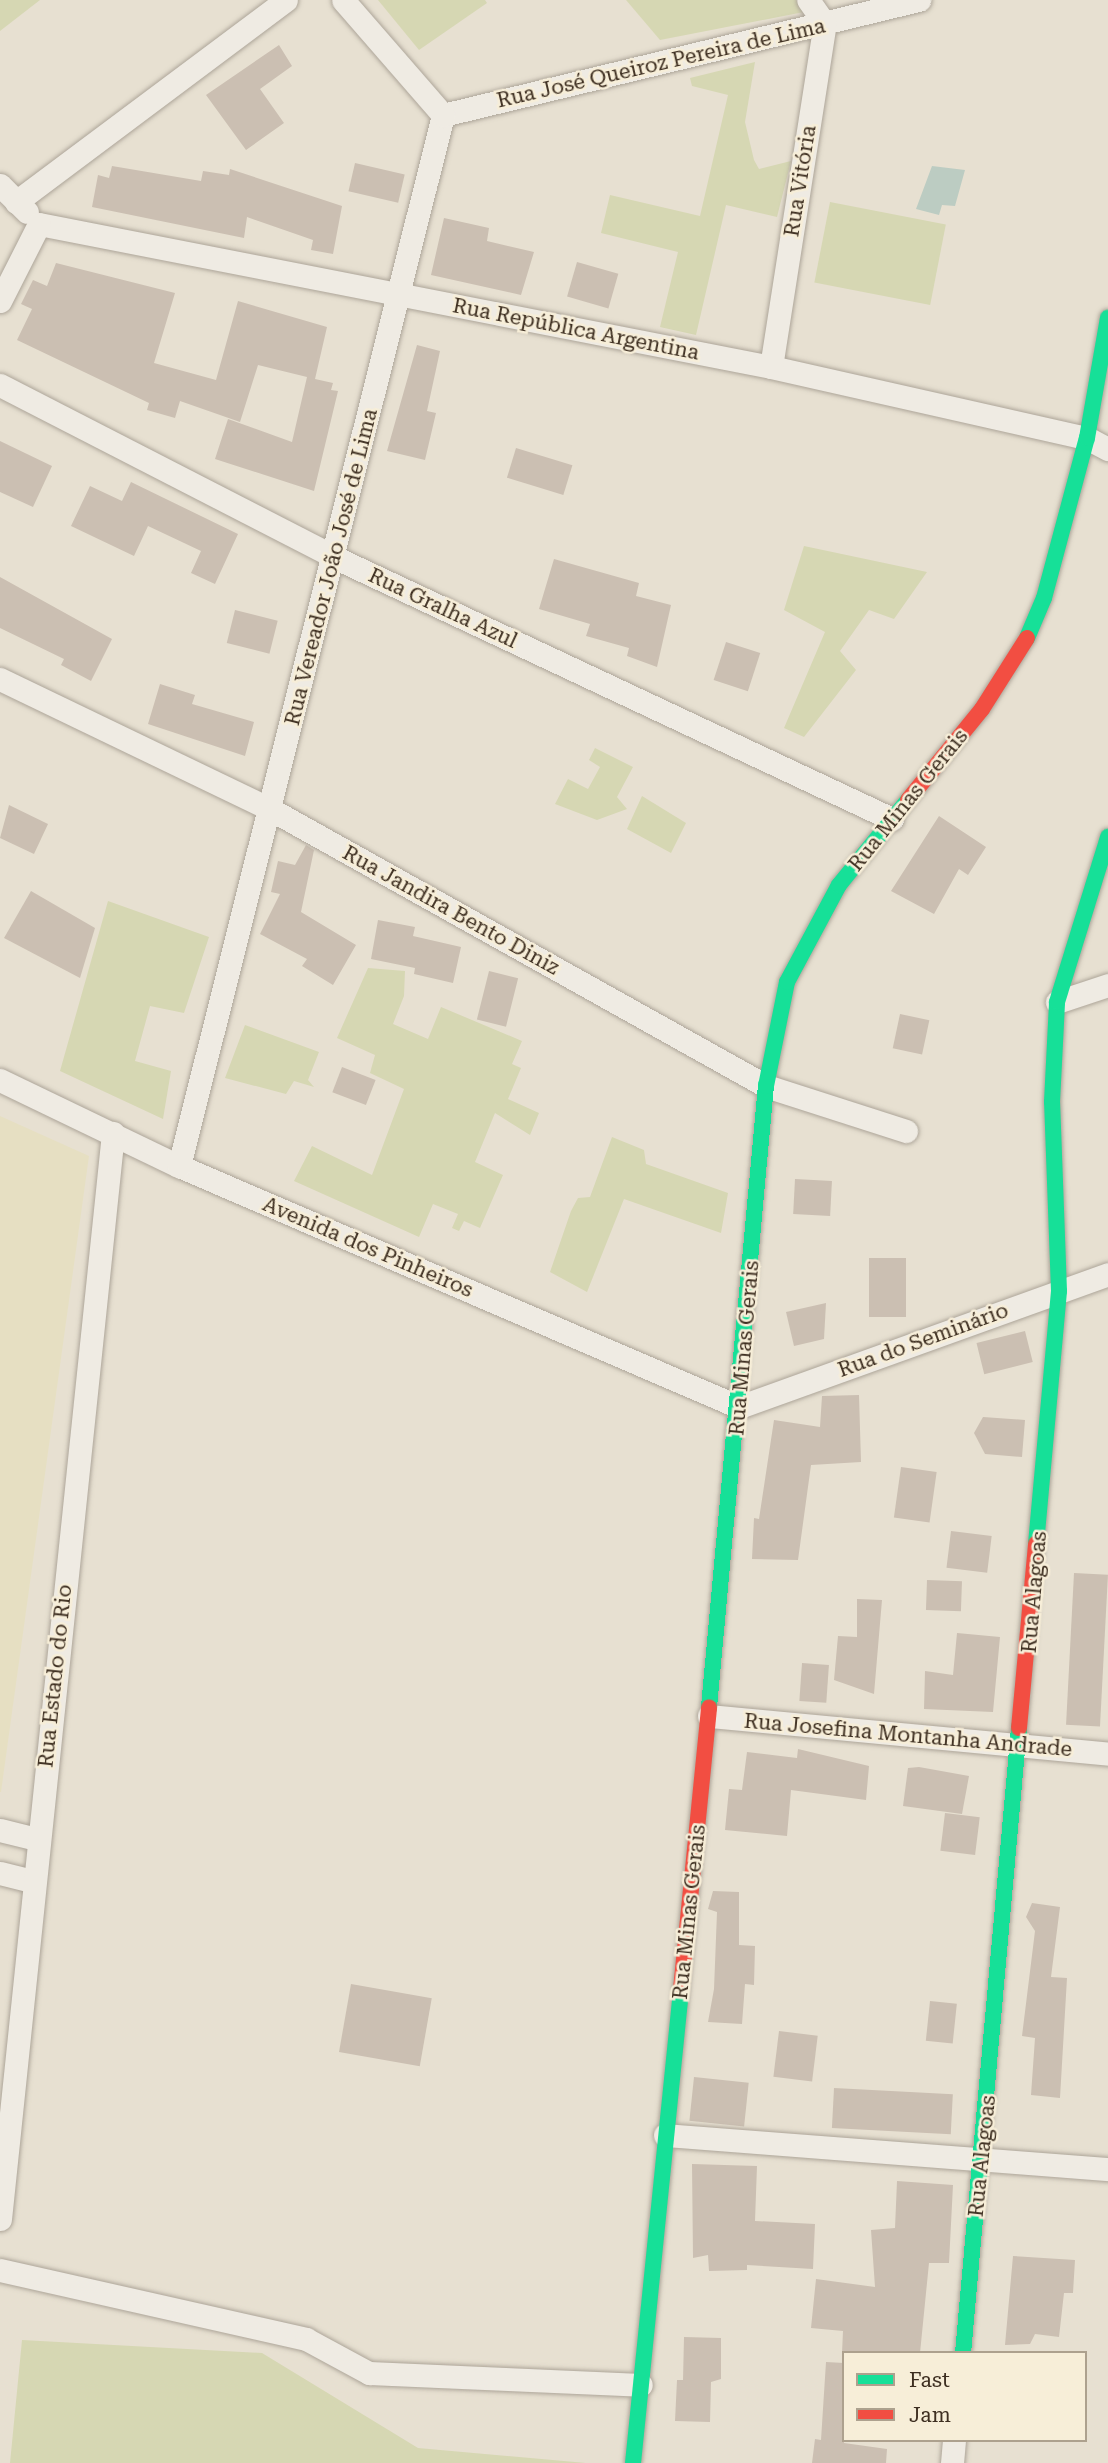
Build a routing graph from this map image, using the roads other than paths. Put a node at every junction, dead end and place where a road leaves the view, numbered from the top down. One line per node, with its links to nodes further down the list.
1 (286, 0): 8 (street)
2 (343, 0): 6 (street)
3 (808, 0): 5 (street)
4 (919, 0): 5 (street, Rua José Queiroz Pereira de Lima)
5 (825, 23): 6 (street, Rua José Queiroz Pereira de Lima); 13 (street, Rua Vitória)
6 (443, 115): 10 (street, Rua Vereador João José de Lima)
7 (0, 185): 8 (street)
8 (16, 202): 9 (street)
9 (40, 224): 10 (street, Rua República Argentina); 11 (street)
10 (398, 293): 13 (street, Rua República Argentina); 17 (street, Rua Vereador João José de Lima)
11 (0, 301)
12 (1108, 318): 15 (street, Rua Minas Gerais)
13 (771, 367): 15 (street, Rua República Argentina)
14 (0, 385): 17 (street, Rua Gralha Azul)
15 (1087, 438): 16 (street, Rua República Argentina); 20 (street, Rua Minas Gerais)
16 (1108, 449)
17 (336, 558): 19 (street, Rua Vereador João José de Lima); 20 (street, Rua Gralha Azul)
18 (0, 679): 19 (street, Rua Jandira Bento Diniz)
19 (270, 809): 25 (street, Rua Jandira Bento Diniz); 28 (street, Rua Vereador João José de Lima)
20 (892, 819): 25 (street, Rua Minas Gerais)
21 (1108, 837): 23 (street, Rua Alagoas)
22 (1108, 985): 23 (street)
23 (1057, 1002): 30 (street, Rua Alagoas)
24 (0, 1080): 27 (street, Avenida dos Pinheiros)
25 (765, 1086): 26 (street, Rua Jandira Bento Diniz); 31 (street, Rua Minas Gerais)
26 (906, 1131)
27 (113, 1133): 28 (street, Avenida dos Pinheiros); 36 (street, Rua Estado do Rio)
28 (180, 1166): 31 (street, Avenida dos Pinheiros)
29 (1108, 1274): 30 (street, Rua do Seminário)
30 (1059, 1291): 31 (street, Rua do Seminário); 33 (street, Rua Alagoas)
31 (739, 1407): 32 (street, Rua Minas Gerais)
32 (709, 1716): 33 (street, Rua Josefina Montanha Andrade); 39 (street, Rua Minas Gerais)
33 (1021, 1743): 34 (street, Rua Josefina Montanha Andrade); 40 (street, Rua Alagoas)
34 (1108, 1754)
35 (0, 1830): 36 (street)
36 (37, 1839): 38 (street, Rua Estado do Rio)
37 (0, 1873): 38 (street)
38 (32, 1881): 42 (street, Rua Estado do Rio)
39 (666, 2135): 40 (street); 45 (street, Rua Minas Gerais)
40 (981, 2158): 41 (street); 44 (street, Rua Alagoas)
41 (1108, 2169)
42 (0, 2219)
43 (0, 2270): 45 (street)
44 (963, 2351)
45 (641, 2385): 47 (street, Rua Minas Gerais)
46 (954, 2442): 48 (street)
47 (633, 2463)
48 (952, 2463)

